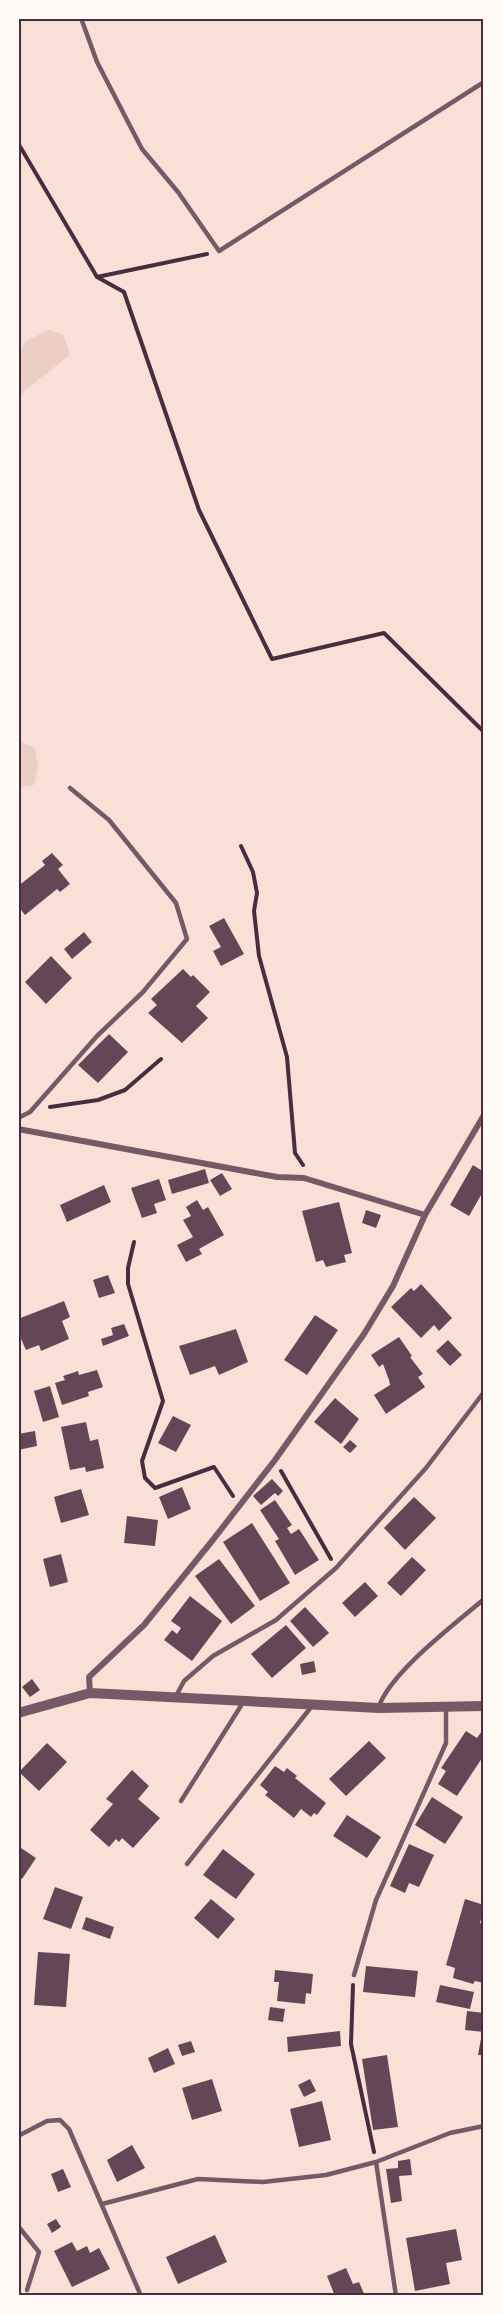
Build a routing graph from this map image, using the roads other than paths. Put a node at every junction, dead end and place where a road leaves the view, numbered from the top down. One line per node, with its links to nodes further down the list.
1 (81, 18): 2 (lane)
2 (484, 82)
3 (70, 788): 5 (lane)
4 (484, 1115): 7 (street)
5 (18, 1118)
6 (18, 1129): 7 (street)
7 (425, 1215): 10 (street)
8 (484, 1392): 11 (lane)
9 (484, 1599): 16 (lane)
10 (90, 1693): 11 (street); 17 (street)
11 (176, 1696): 12 (street)
12 (244, 1701): 14 (street); 18 (lane)
13 (446, 1705): 15 (street); 16 (street); 20 (lane)
14 (312, 1706): 16 (street); 19 (lane)
15 (484, 1706)
16 (378, 1708)
17 (18, 1713)
18 (181, 1801)
19 (187, 1864)
20 (354, 1975)
21 (484, 2126): 23 (lane)
22 (18, 2136): 24 (lane)
23 (376, 2162): 24 (lane); 28 (lane)
24 (102, 2204): 27 (lane)
25 (18, 2226): 26 (lane)
26 (27, 2290)
27 (141, 2296)
28 (396, 2296)

